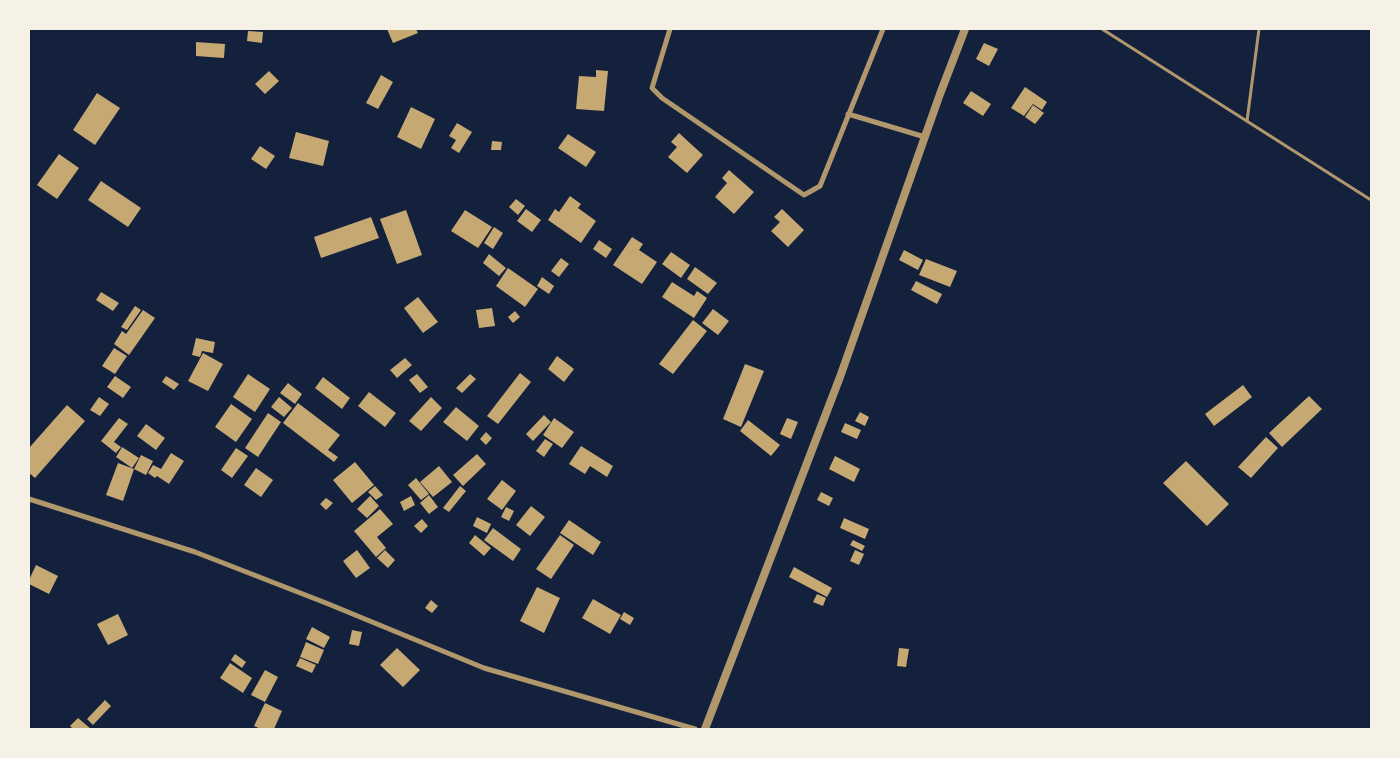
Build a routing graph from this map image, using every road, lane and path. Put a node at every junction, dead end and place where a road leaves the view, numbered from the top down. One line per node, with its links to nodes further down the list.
1 (670, 29): 6 (street)
2 (883, 29): 6 (street)
3 (965, 29): 8 (street)
4 (1102, 29): 7 (lane)
5 (1259, 29): 7 (lane)
6 (848, 114): 8 (street)
7 (1247, 121): 9 (lane)
8 (925, 137): 12 (street)
9 (1371, 200)
10 (29, 499): 11 (street)
11 (695, 729)
12 (705, 729)

